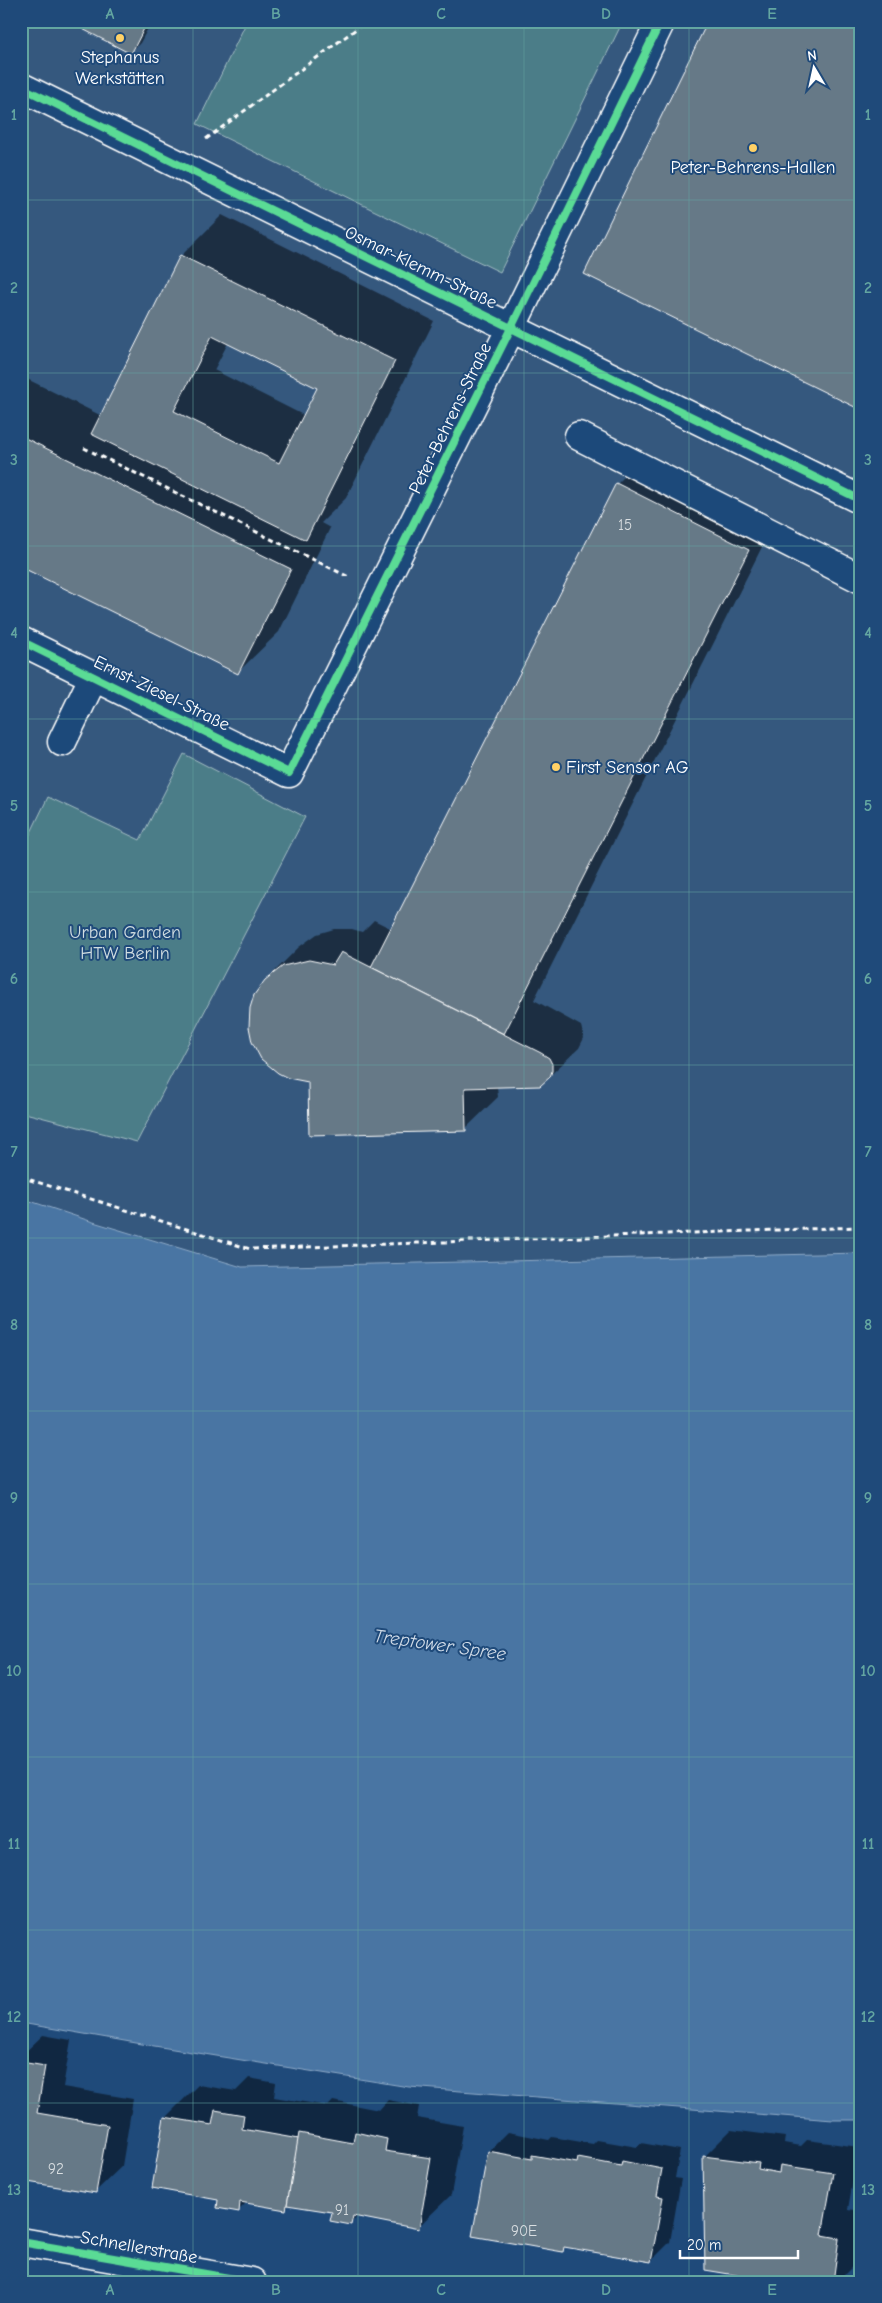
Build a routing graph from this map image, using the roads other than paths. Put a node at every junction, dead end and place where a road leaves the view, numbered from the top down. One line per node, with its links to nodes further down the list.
1 (661, 21): 3 (street, Peter-Behrens-Straße)
2 (21, 87): 3 (street, Osmar-Klemm-Straße)
3 (511, 328): 5 (street, Osmar-Klemm-Straße); 10 (street, Peter-Behrens-Straße)
4 (579, 436): 6 (street)
5 (861, 500)
6 (861, 578)
7 (21, 641): 8 (street, Ernst-Ziesel-Straße)
8 (94, 676): 9 (street); 10 (street, Ernst-Ziesel-Straße)
9 (62, 742)
10 (290, 773)
11 (21, 2242): 12 (street, Schnellerstraße)
12 (252, 2282)

